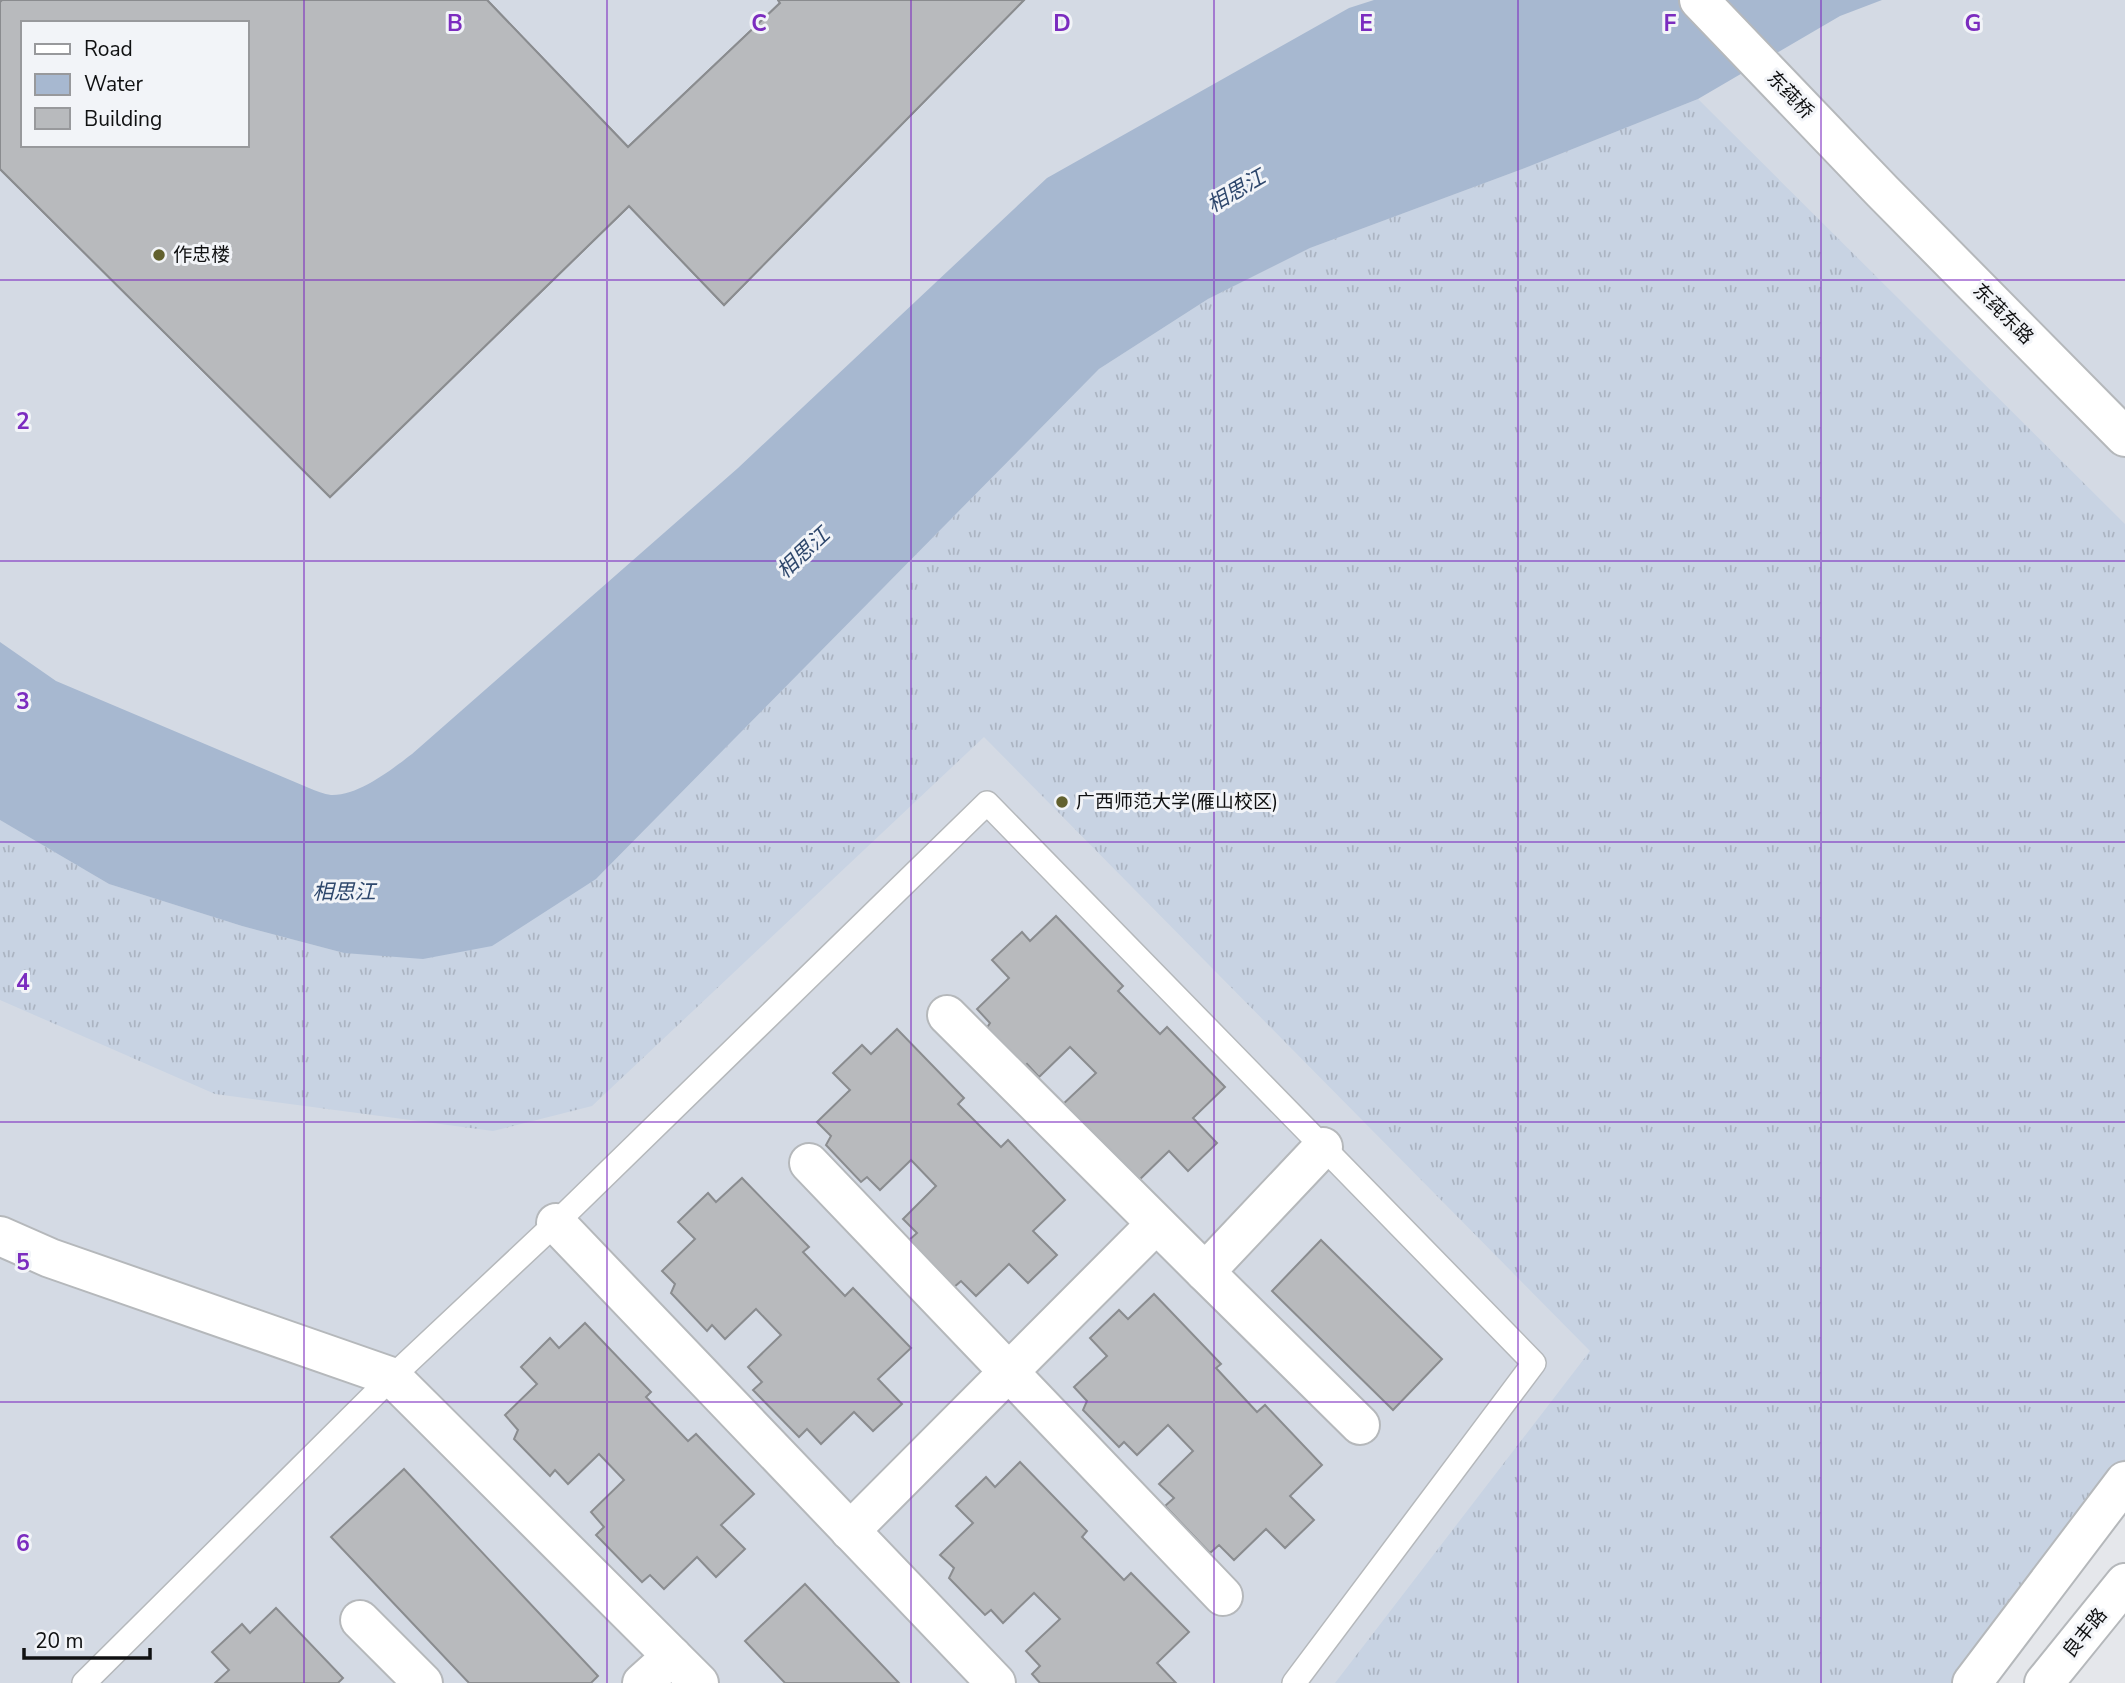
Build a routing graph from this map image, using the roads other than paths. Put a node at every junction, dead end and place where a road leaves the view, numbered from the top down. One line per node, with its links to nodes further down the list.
1 (1699, 0): 2 (main road, 东莼桥)
2 (1882, 191): 3 (main road, 东莼东路)
3 (2125, 437)
4 (947, 1015): 8 (main road)
5 (1323, 1147): 7 (lane); 10 (main road); 25 (lane)
6 (809, 1163): 11 (main road)
7 (556, 1223): 12 (lane); 15 (main road)
8 (1156, 1224): 10 (main road); 11 (main road)
9 (0, 1236): 12 (main road)
10 (1205, 1272): 13 (main road)
11 (1009, 1372): 15 (main road); 17 (main road)
12 (393, 1377): 19 (main road); 20 (lane)
13 (1360, 1425)
14 (2125, 1481): 26 (main road)
15 (850, 1531): 24 (main road)
16 (2125, 1583): 27 (main road, 良丰路)
17 (1223, 1596)
18 (360, 1620): 21 (main road)
19 (672, 1656): 22 (main road); 23 (main road)
20 (84, 1683)
21 (423, 1683)
22 (642, 1683)
23 (699, 1683)
24 (996, 1683)
25 (1294, 1683)
26 (1972, 1683)
27 (2044, 1683)

